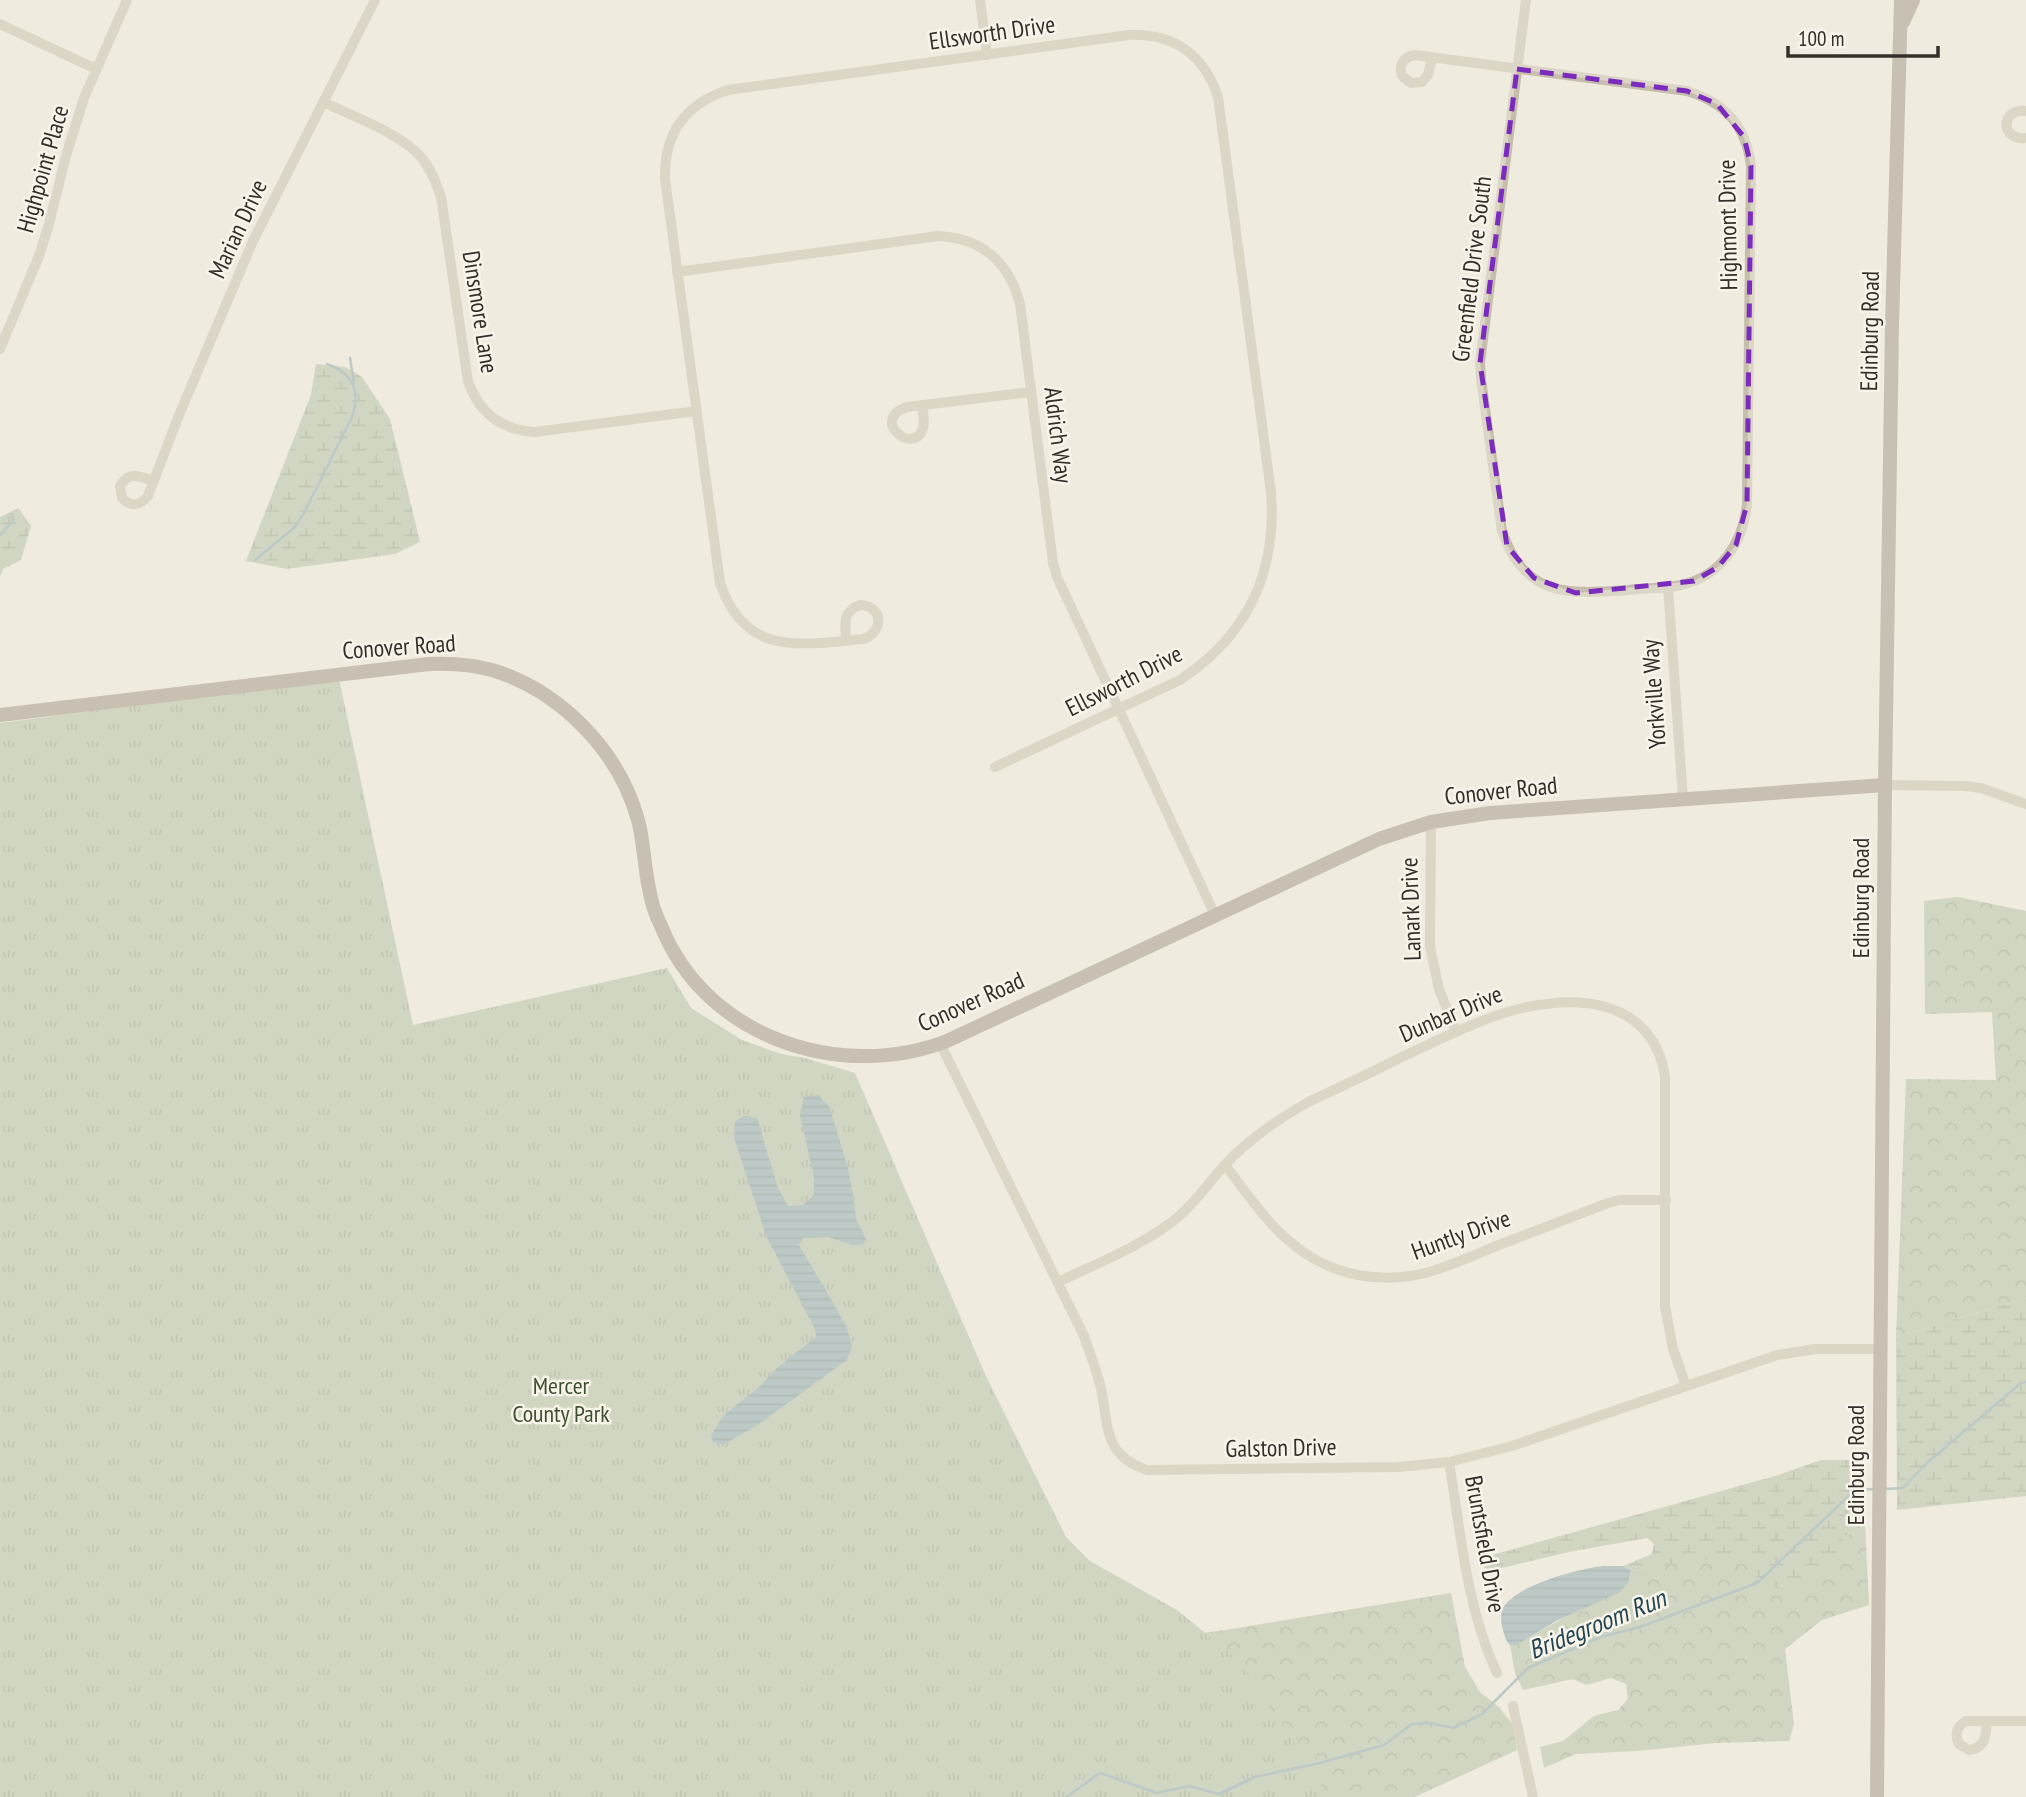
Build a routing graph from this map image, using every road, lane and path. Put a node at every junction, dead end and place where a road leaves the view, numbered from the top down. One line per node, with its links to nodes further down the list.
1 (127, 0): 11 (street, Highpoint Place)
2 (374, 0): 13 (street, Marian Drive)
3 (980, 0): 9 (street)
4 (1526, 0): 12 (street, Greenfield Drive South)
5 (1901, 0): 8 (street, Edinburg Road)
6 (1913, 0): 8 (street)
7 (0, 24): 11 (street)
8 (1901, 26): 28 (street, Edinburg Road)
9 (987, 55): 16 (street, Ellsworth Drive); 25 (street, Ellsworth Drive)
10 (1432, 58): 12 (street, Highmont Drive)
11 (96, 69): 17 (street, Highpoint Place)
12 (1517, 69): 22 (street, Highmont Drive); 23 (street, Greenfield Drive South)
13 (323, 102): 20 (street, Dinsmore Lane); 21 (street, Marian Drive)
14 (2026, 111): 15 (street)
15 (2026, 138)
16 (677, 272): 18 (street, Aldrich Way); 20 (street, Ellsworth Drive)
17 (0, 349)
18 (1031, 392): 19 (street); 25 (street, Aldrich Way)
19 (922, 405)
20 (696, 411): 24 (street, Ellsworth Drive)
21 (153, 481)
22 (1728, 556): 23 (street, Greenfield Drive South)
23 (1668, 587): 29 (street, Yorkville Way)
24 (846, 640)
25 (1119, 709): 27 (street, Ellsworth Drive); 32 (street, Aldrich Way)
26 (0, 715): 34 (street, Conover Road)
27 (995, 767)
28 (1885, 785): 29 (street, Conover Road); 30 (street); 38 (street, Edinburg Road)
29 (1683, 799): 31 (street, Conover Road)
30 (2026, 804)
31 (1431, 822): 32 (street, Conover Road); 33 (street, Lanark Drive)
32 (1215, 915): 34 (street, Conover Road)
33 (1456, 1032): 35 (street, Dunbar Drive); 36 (street, Dunbar Drive)
34 (940, 1044): 37 (street, Galston Drive)
35 (1224, 1165): 36 (street, Huntly Drive); 37 (street, Dunbar Drive)
36 (1666, 1200): 39 (street, Dunbar Drive)
37 (1058, 1282): 40 (street, Galston Drive)
38 (1880, 1349): 39 (street, Galston Drive); 46 (street, Edinburg Road)
39 (1686, 1386): 40 (street, Galston Drive)
40 (1449, 1462): 41 (street, Bruntsfield Drive)
41 (1497, 1673)
42 (1513, 1706): 45 (street)
43 (1987, 1721): 44 (street)
44 (2026, 1721)
45 (1533, 1797)
46 (1877, 1797)

